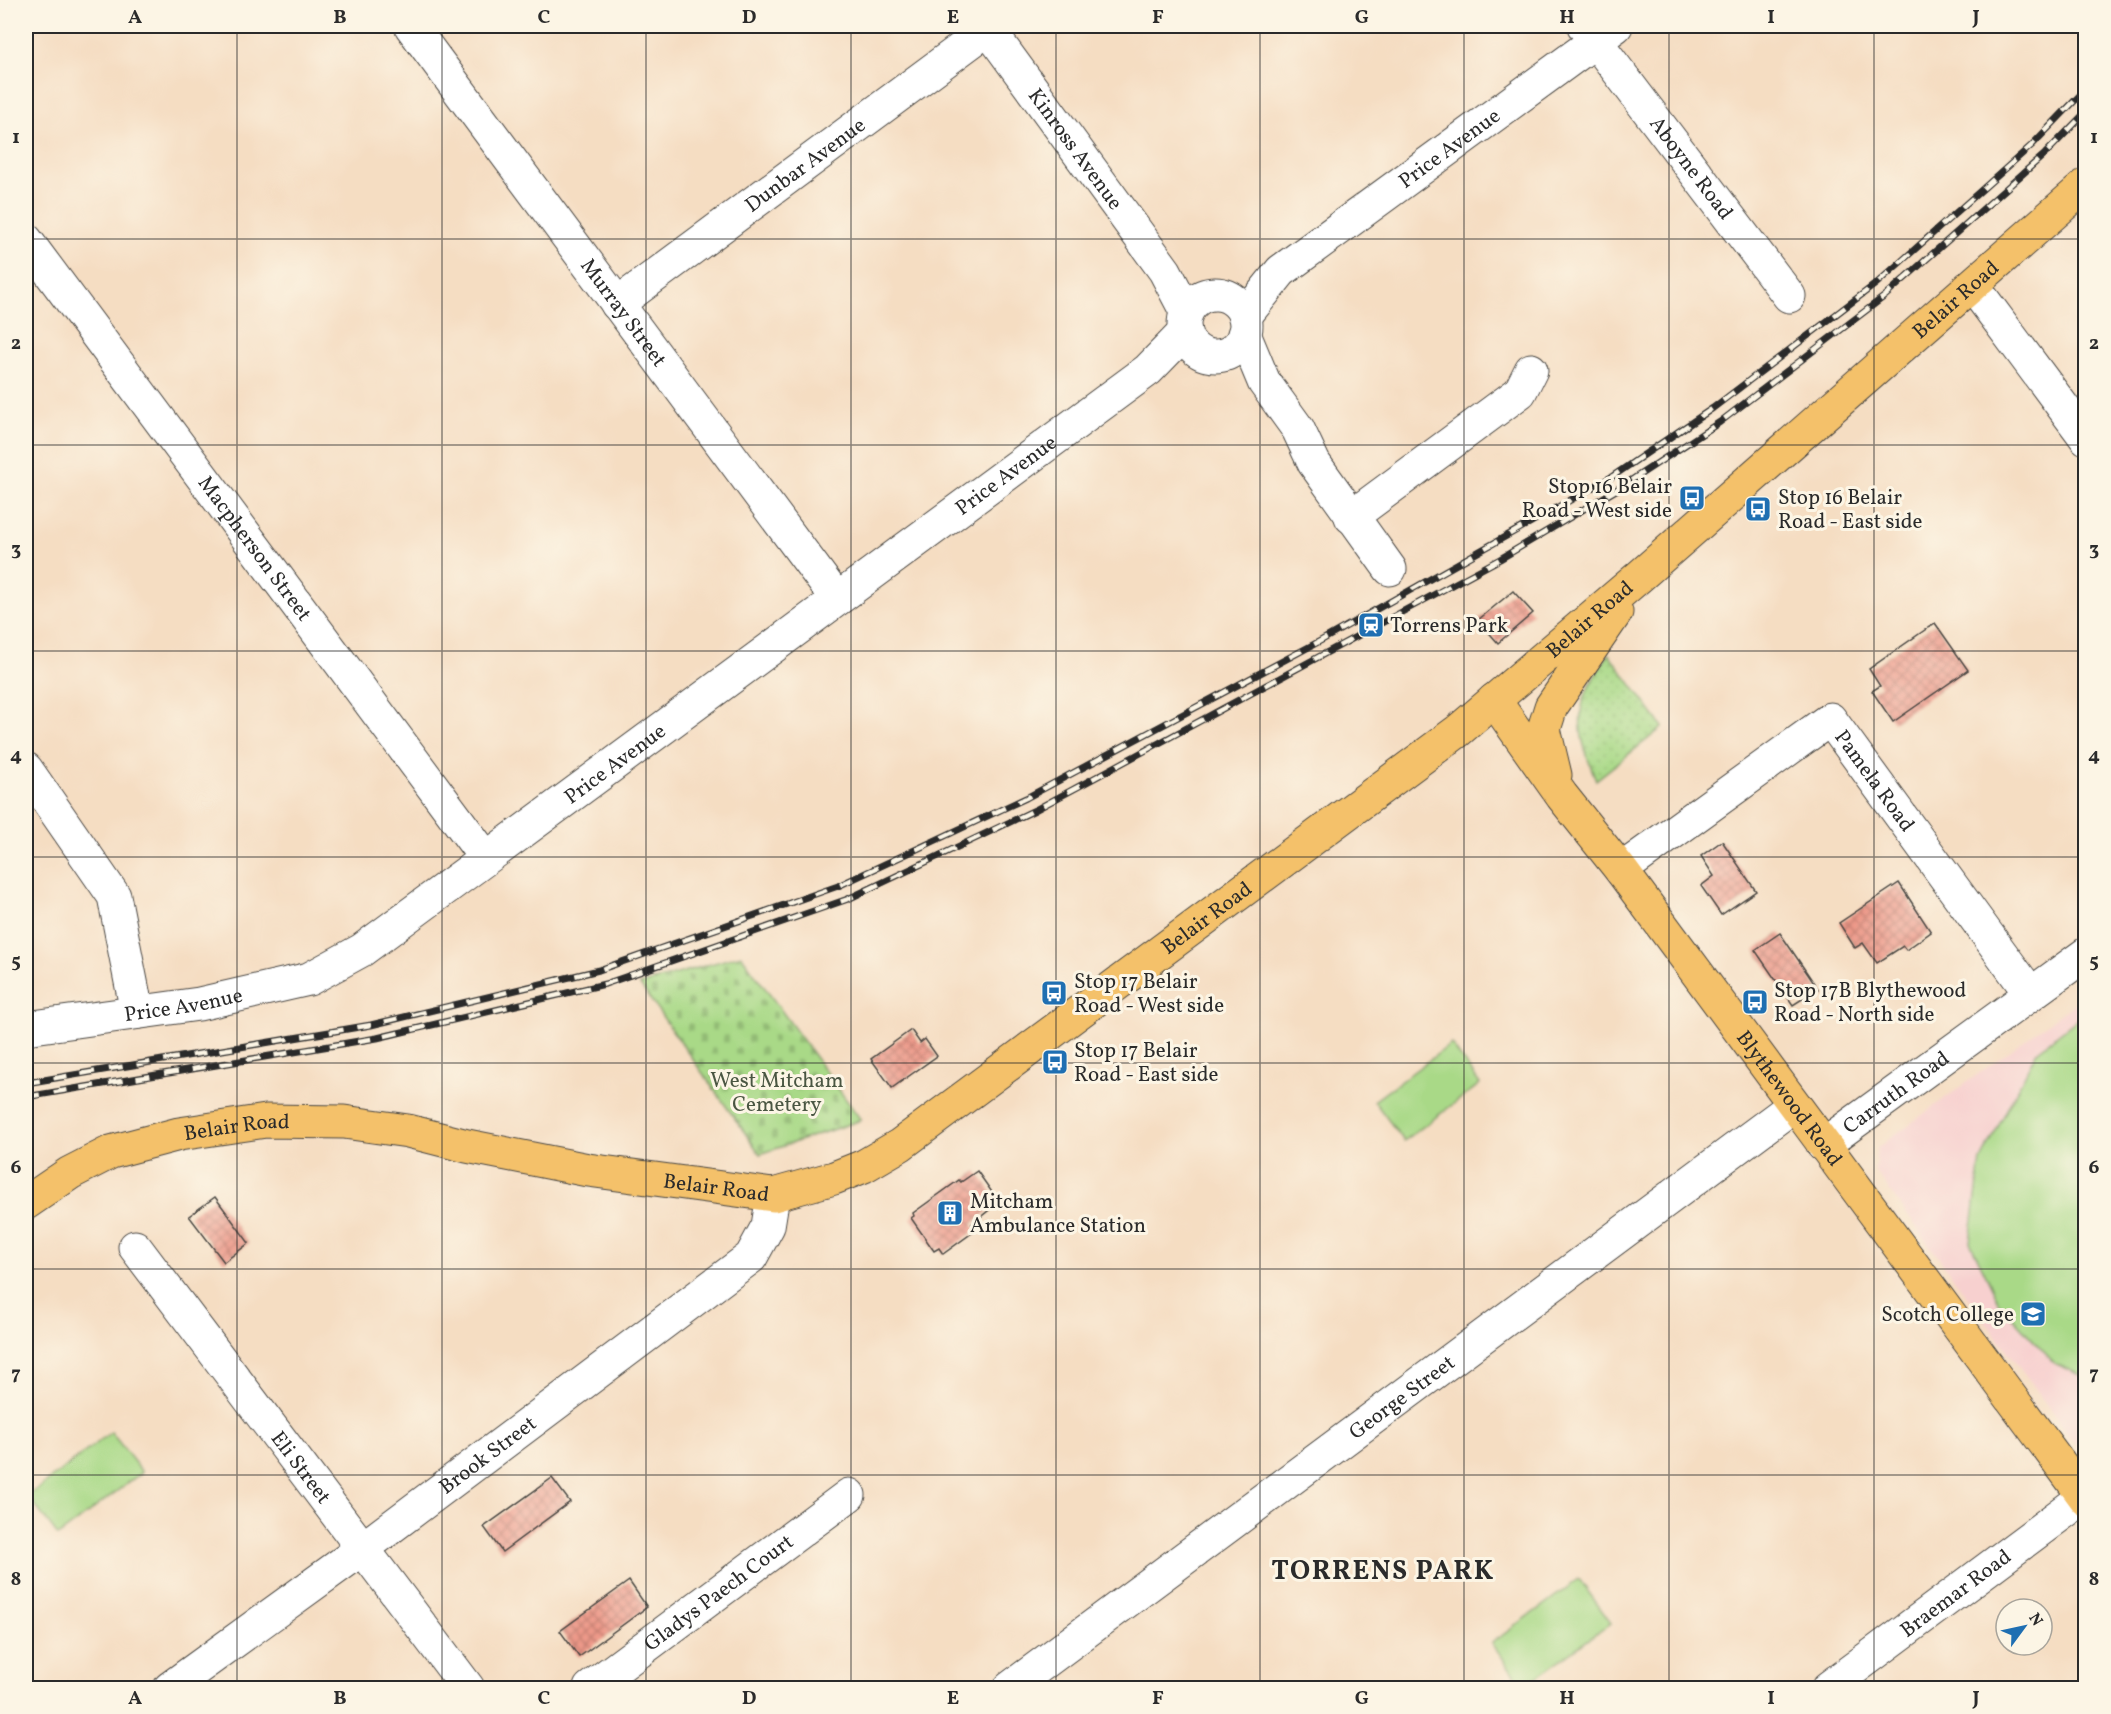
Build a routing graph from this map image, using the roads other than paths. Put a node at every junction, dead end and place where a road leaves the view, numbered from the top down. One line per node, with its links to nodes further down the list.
1 (411, 26): 8 (street, Murray Street)
2 (989, 26): 8 (street, Dunbar Avenue); 9 (street, Kinross Avenue)
3 (1598, 31): 7 (street, Aboyne Road); 9 (street, Price Avenue)
4 (2085, 184): 6 (main road, Belair Road)
5 (26, 240): 19 (street, Macpherson Street)
6 (1973, 286): 11 (street); 14 (main road, Belair Road)
7 (1789, 296)
8 (617, 304): 15 (street, Murray Street)
9 (1212, 324): 12 (street, Kinross Avenue); 15 (street, Price Avenue)
10 (1531, 370): 12 (street)
11 (2085, 438)
12 (1351, 517): 13 (street, Kinross Avenue)
13 (1390, 569)
14 (1640, 576): 16 (main road, Belair Road); 18 (main road)
15 (837, 599): 19 (street, Price Avenue)
16 (1494, 700): 18 (main road, Blythewood Road); 27 (main road, Belair Road)
17 (26, 769): 23 (street)
18 (1562, 796): 20 (main road, Blythewood Road)
19 (485, 857): 23 (street, Price Avenue)
20 (1622, 870): 22 (street, Pamela Road); 25 (main road, Blythewood Road)
21 (2085, 954): 22 (street, Carruth Road)
22 (2030, 993): 26 (street, Carruth Road)
23 (137, 1012): 24 (street, Price Avenue)
24 (26, 1028)
25 (1794, 1106): 26 (main road, Blythewood Road); 36 (street, George Street)
26 (1824, 1145): 31 (main road, Blythewood Road)
27 (773, 1196): 28 (main road, Belair Road); 32 (street, Brook Street)
28 (26, 1203)
29 (135, 1247): 32 (street, Eli Street)
30 (849, 1495): 35 (street, Gladys Paech Court)
31 (2085, 1498): 37 (street, Braemar Road)
32 (362, 1549): 33 (street, Brook Street); 34 (street, Eli Street)
33 (170, 1689)
34 (468, 1689)
35 (590, 1689)
36 (1010, 1689)
37 (1828, 1689)

